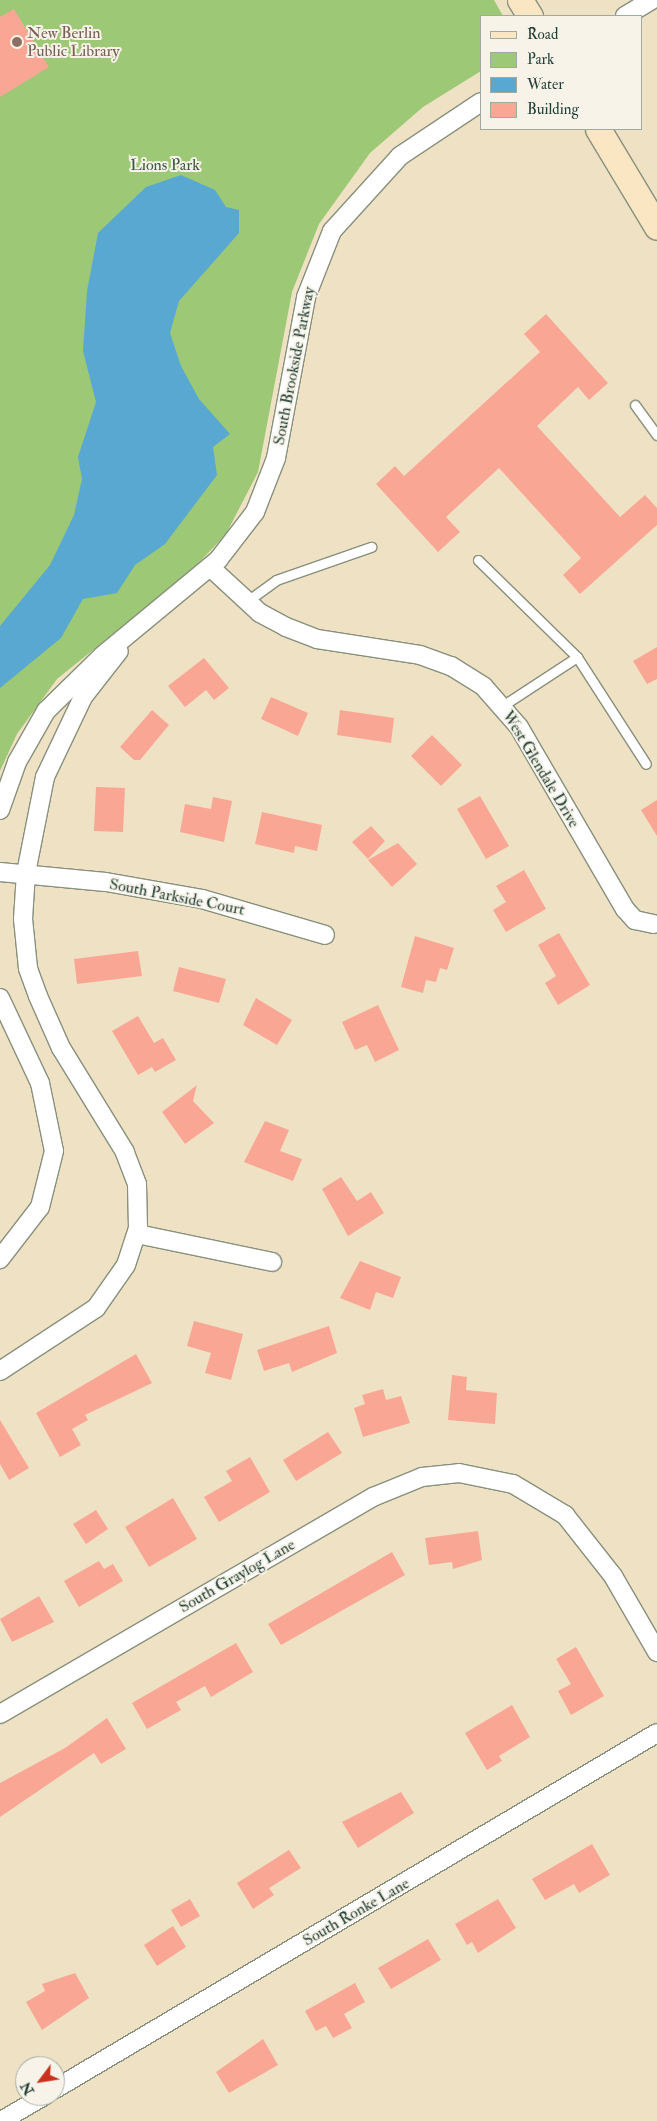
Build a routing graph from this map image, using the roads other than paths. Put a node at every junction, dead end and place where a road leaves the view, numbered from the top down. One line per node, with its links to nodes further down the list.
1 (520, 0): 3 (main road)
2 (652, 0): 4 (street)
3 (529, 15)
4 (627, 15)
5 (480, 103): 12 (street, South Brookside Parkway)
6 (599, 130): 7 (main road)
7 (657, 227)
8 (635, 405): 9 (lane)
9 (657, 435)
10 (371, 546): 13 (lane)
11 (478, 560): 15 (lane)
12 (210, 567): 13 (street, West Glendale Drive); 14 (street, South Brookside Parkway)
13 (246, 602): 16 (street, West Glendale Drive)
14 (145, 622): 18 (street, South Brookside Parkway); 20 (street, South Brookside Parkway)
15 (577, 657): 16 (lane); 17 (lane)
16 (502, 706): 21 (street, West Glendale Drive)
17 (646, 764)
18 (0, 810)
19 (0, 872): 20 (street, South Parkside Court)
20 (26, 873): 22 (street, South Parkside Court); 24 (street, South Brookside Parkway)
21 (654, 924)
22 (325, 935)
23 (0, 998): 25 (street)
24 (137, 1234): 26 (street); 27 (street, South Brookside Parkway)
25 (0, 1259)
26 (272, 1262)
27 (0, 1371)
28 (657, 1652): 29 (street, South Graylog Lane)
29 (0, 1714)
30 (657, 1733): 31 (street, South Ronke Lane)
31 (65, 2083)
32 (27, 2106): 33 (street)
33 (1, 2121)

